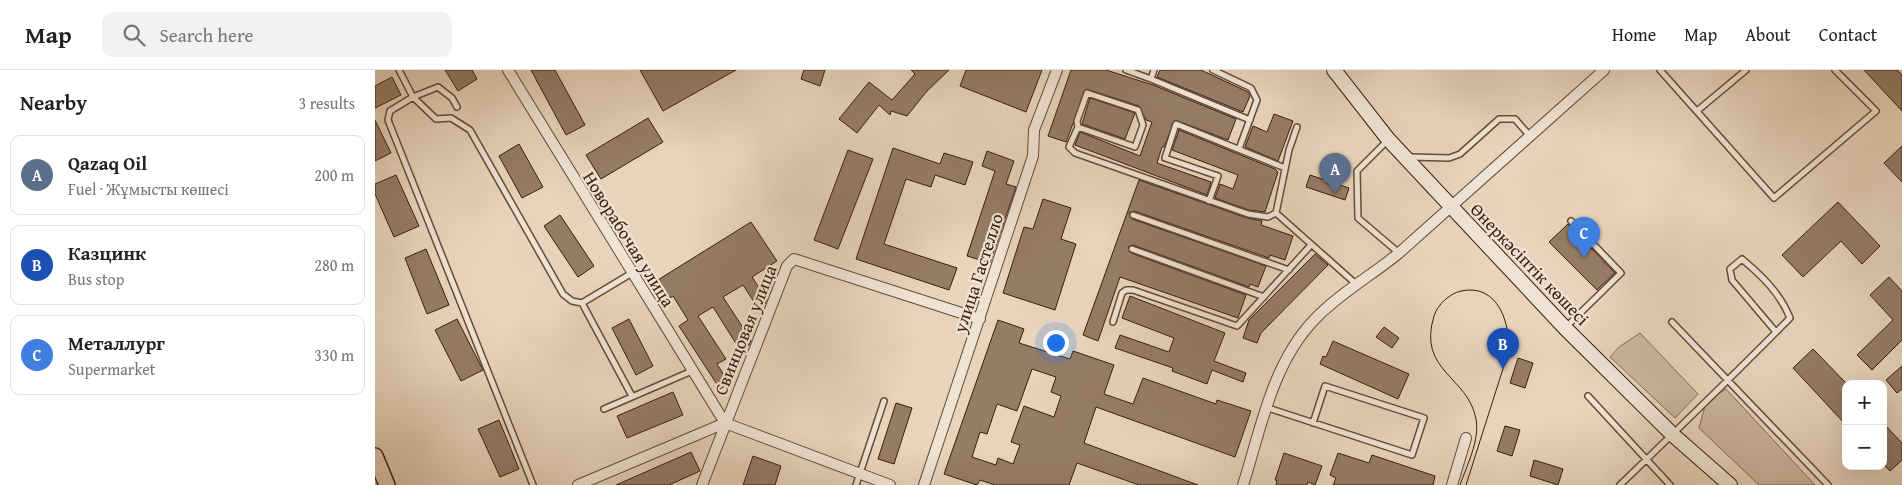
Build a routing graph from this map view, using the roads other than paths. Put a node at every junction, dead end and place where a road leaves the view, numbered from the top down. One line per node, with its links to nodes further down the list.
1 (399, 70): 13 (lane)
2 (508, 70): 33 (street, Новорабочая улица)
3 (1057, 70): 37 (street, улица Гастелло)
4 (1126, 70): 12 (lane)
5 (1154, 70): 12 (lane)
6 (1213, 70): 16 (lane)
7 (1334, 70): 20 (main road, Өнеркәсіптік көшесі)
8 (1604, 70): 19 (street)
9 (1660, 70): 15 (lane)
10 (1746, 70): 15 (lane)
11 (1835, 70): 15 (lane)
12 (1151, 79): 16 (lane)
13 (413, 98): 14 (lane); 36 (lane); 57 (lane)
14 (457, 107)
15 (1697, 111)
16 (1250, 120): 21 (lane)
17 (1078, 126): 17 (lane); 24 (lane)
18 (1297, 127): 23 (lane)
19 (1530, 136): 22 (lane); 25 (street)
20 (1388, 139): 22 (main road, Өнеркәсіптік көшесі); 31 (lane)
21 (1239, 149): 23 (lane); 24 (lane)
22 (1404, 156): 25 (main road, Өнеркәсіптік көшесі)
23 (1285, 168): 26 (lane)
24 (1209, 200): 26 (lane)
25 (1450, 207): 31 (street); 40 (main road, Өнеркәсіптік көшесі)
26 (1276, 213): 29 (lane)
27 (1133, 215): 32 (lane)
28 (1571, 221): 40 (lane)
29 (1311, 245): 32 (lane); 34 (lane)
30 (1133, 249): 35 (lane)
31 (1399, 253): 34 (street)
32 (1289, 270): 35 (lane)
33 (632, 273): 36 (lane); 42 (street, Новорабочая улица)
34 (1356, 284): 47 (street)
35 (1264, 298): 38 (lane)
36 (582, 303): 44 (lane)
37 (980, 319): 49 (street, Свинцовая улица); 61 (street, улица Гастелло)
38 (1113, 322)
39 (1672, 322): 43 (lane)
40 (1565, 328): 51 (main road, Өнеркәсіптік көшесі)
41 (1776, 332): 41 (lane); 43 (lane)
42 (692, 371): 44 (lane); 49 (street, Новорабочая улица)
43 (1729, 380): 51 (lane); 67 (lane)
44 (632, 396): 48 (lane)
45 (1588, 396): 54 (lane)
46 (884, 401): 55 (lane)
47 (1268, 408): 50 (lane); 62 (street)
48 (604, 409)
49 (725, 423): 55 (street); 58 (street); 59 (street, Свинцовая улица)
50 (1313, 423): 50 (lane)
51 (1673, 434): 54 (lane); 66 (main road, Өнеркәсіптік көшесі)
52 (1466, 438): 63 (street)
53 (375, 456): 56 (main road)
54 (1645, 460): 64 (lane); 65 (lane)
55 (858, 480): 60 (street)
56 (387, 485)
57 (533, 485)
58 (578, 485)
59 (702, 485)
60 (891, 485)
61 (924, 485)
62 (1243, 485)
63 (1452, 485)
64 (1620, 485)
65 (1671, 485)
66 (1730, 485)
67 (1828, 485)

